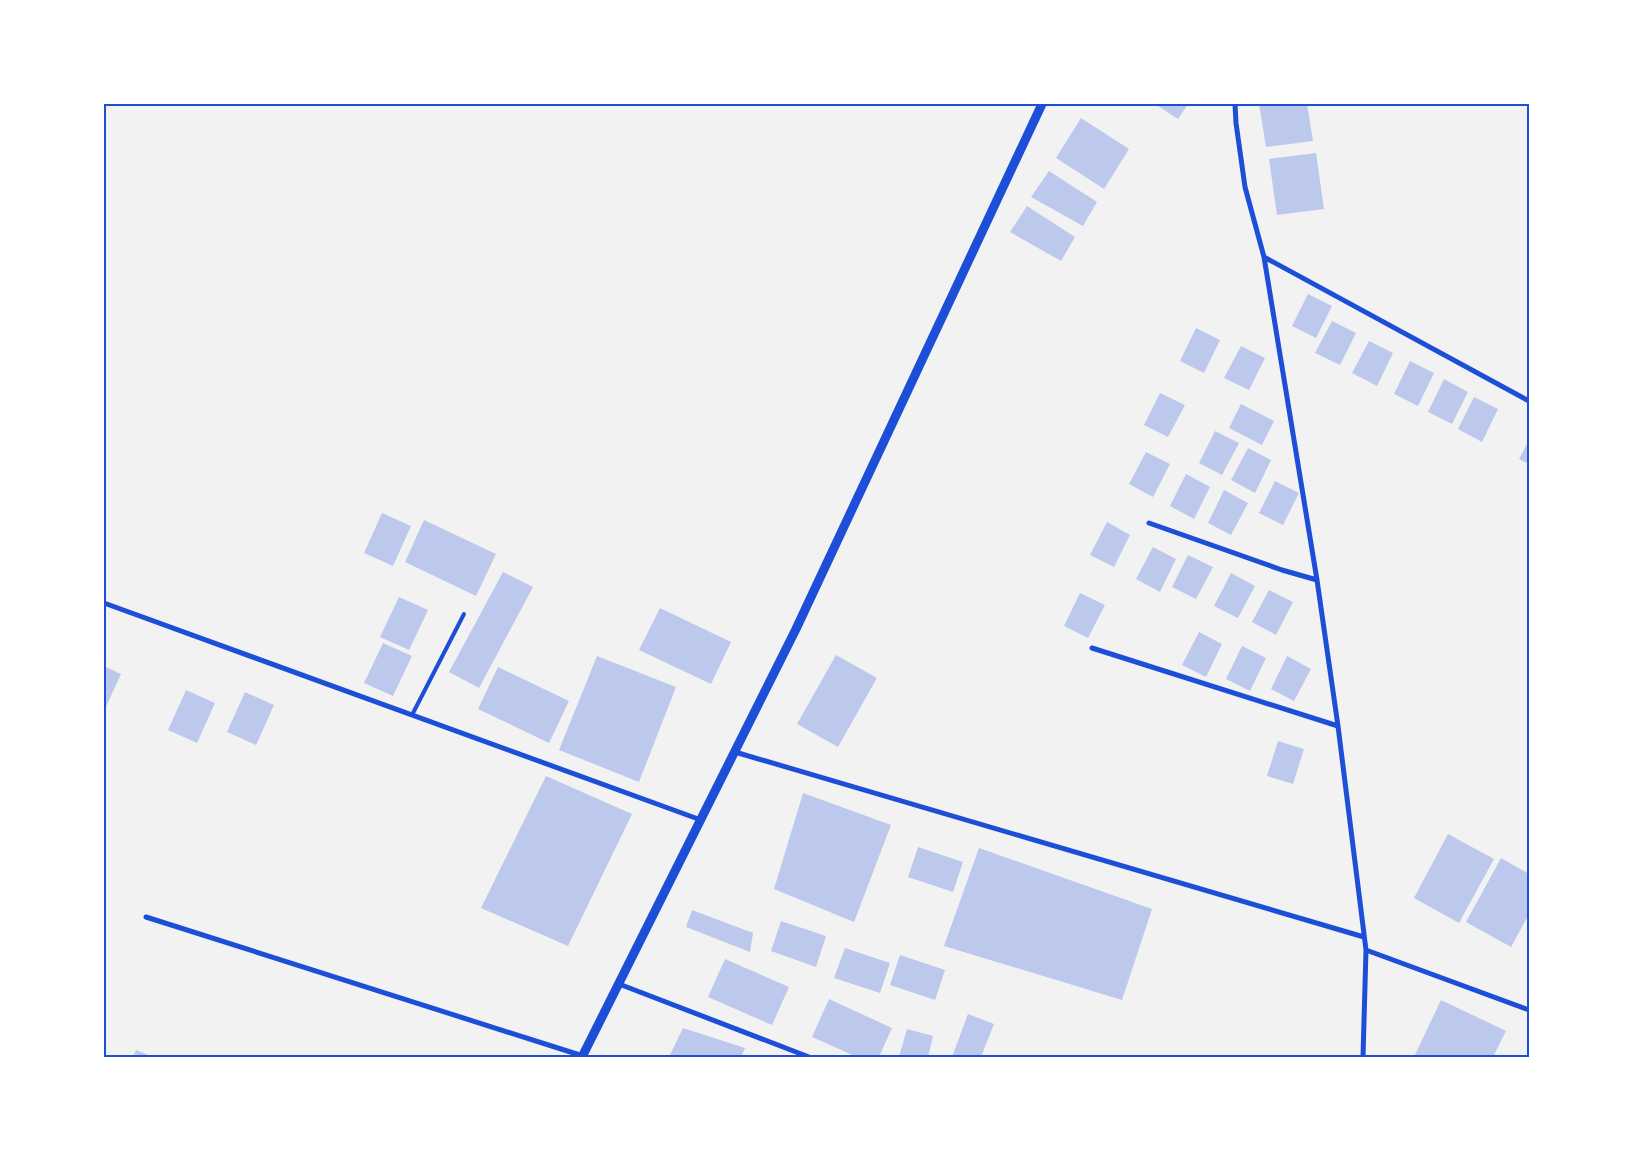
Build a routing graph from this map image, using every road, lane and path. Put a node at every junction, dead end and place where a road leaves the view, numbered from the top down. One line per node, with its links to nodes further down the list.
1 (1042, 104): 12 (street)
2 (1234, 104): 3 (street)
3 (1264, 257): 4 (street); 6 (street)
4 (1529, 401)
5 (1149, 523): 6 (street)
6 (1317, 580): 11 (street)
7 (104, 602): 10 (street)
8 (464, 614): 10 (lane)
9 (1092, 648): 11 (street)
10 (412, 715): 13 (street)
11 (1338, 726): 15 (street)
12 (734, 752): 13 (street); 15 (street)
13 (701, 820): 17 (street)
14 (146, 917): 19 (street)
15 (1364, 937): 16 (street)
16 (1366, 950): 18 (street); 21 (street)
17 (619, 984): 19 (street); 20 (street)
18 (1529, 1010)
19 (583, 1056)
20 (809, 1057)
21 (1363, 1057)

